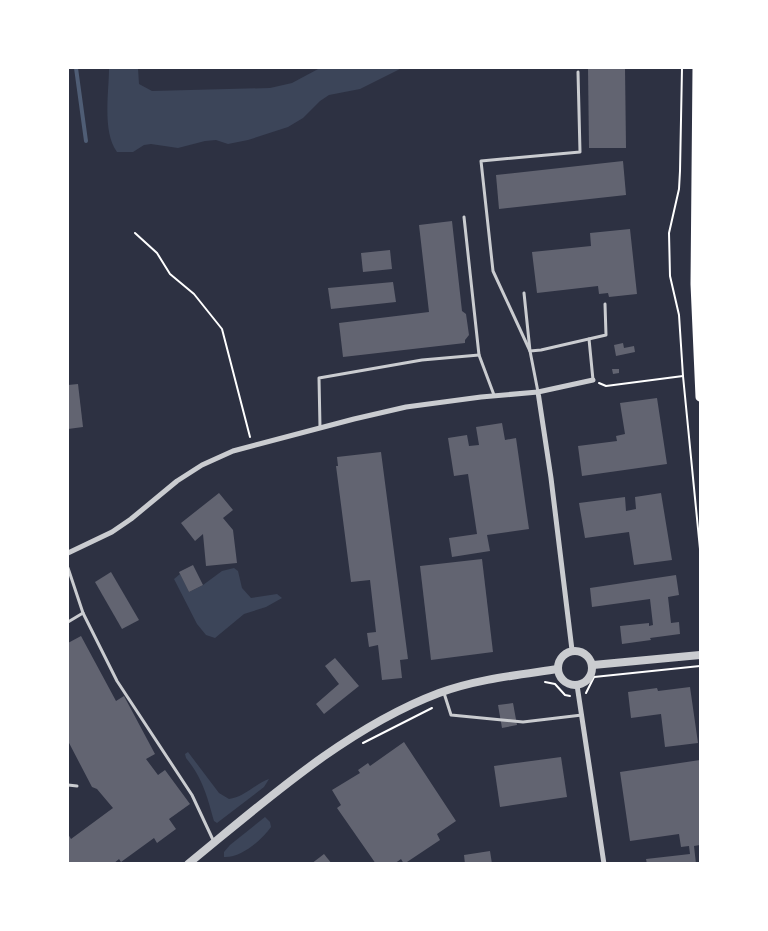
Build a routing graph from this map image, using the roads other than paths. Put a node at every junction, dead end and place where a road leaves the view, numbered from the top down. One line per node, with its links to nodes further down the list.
1 (697, 68): 3 (main road)
2 (578, 72): 8 (lane)
3 (698, 123): 11 (main road)
4 (464, 217): 9 (lane)
5 (524, 293): 8 (lane)
6 (606, 304): 7 (lane)
7 (589, 339): 8 (lane); 10 (lane)
8 (530, 351): 12 (lane)
9 (480, 355): 13 (lane); 15 (lane)
10 (593, 380): 12 (street)
11 (700, 387): 14 (main road)
12 (538, 392): 13 (street); 20 (street)
13 (494, 395): 15 (street)
14 (700, 397)
15 (320, 427): 16 (street)
16 (68, 553)
17 (68, 568): 18 (lane)
18 (83, 613): 19 (lane); 29 (lane)
19 (68, 622)
20 (572, 650): 22 (street); 23 (street)
21 (700, 655): 22 (street)
22 (593, 665): 24 (street)
23 (558, 670): 24 (street); 25 (street)
24 (577, 685): 26 (street)
25 (444, 692): 26 (lane); 29 (street)
26 (582, 715): 31 (street)
27 (68, 786): 28 (lane)
28 (77, 786)
29 (214, 843): 30 (street)
30 (188, 864)
31 (604, 864)

